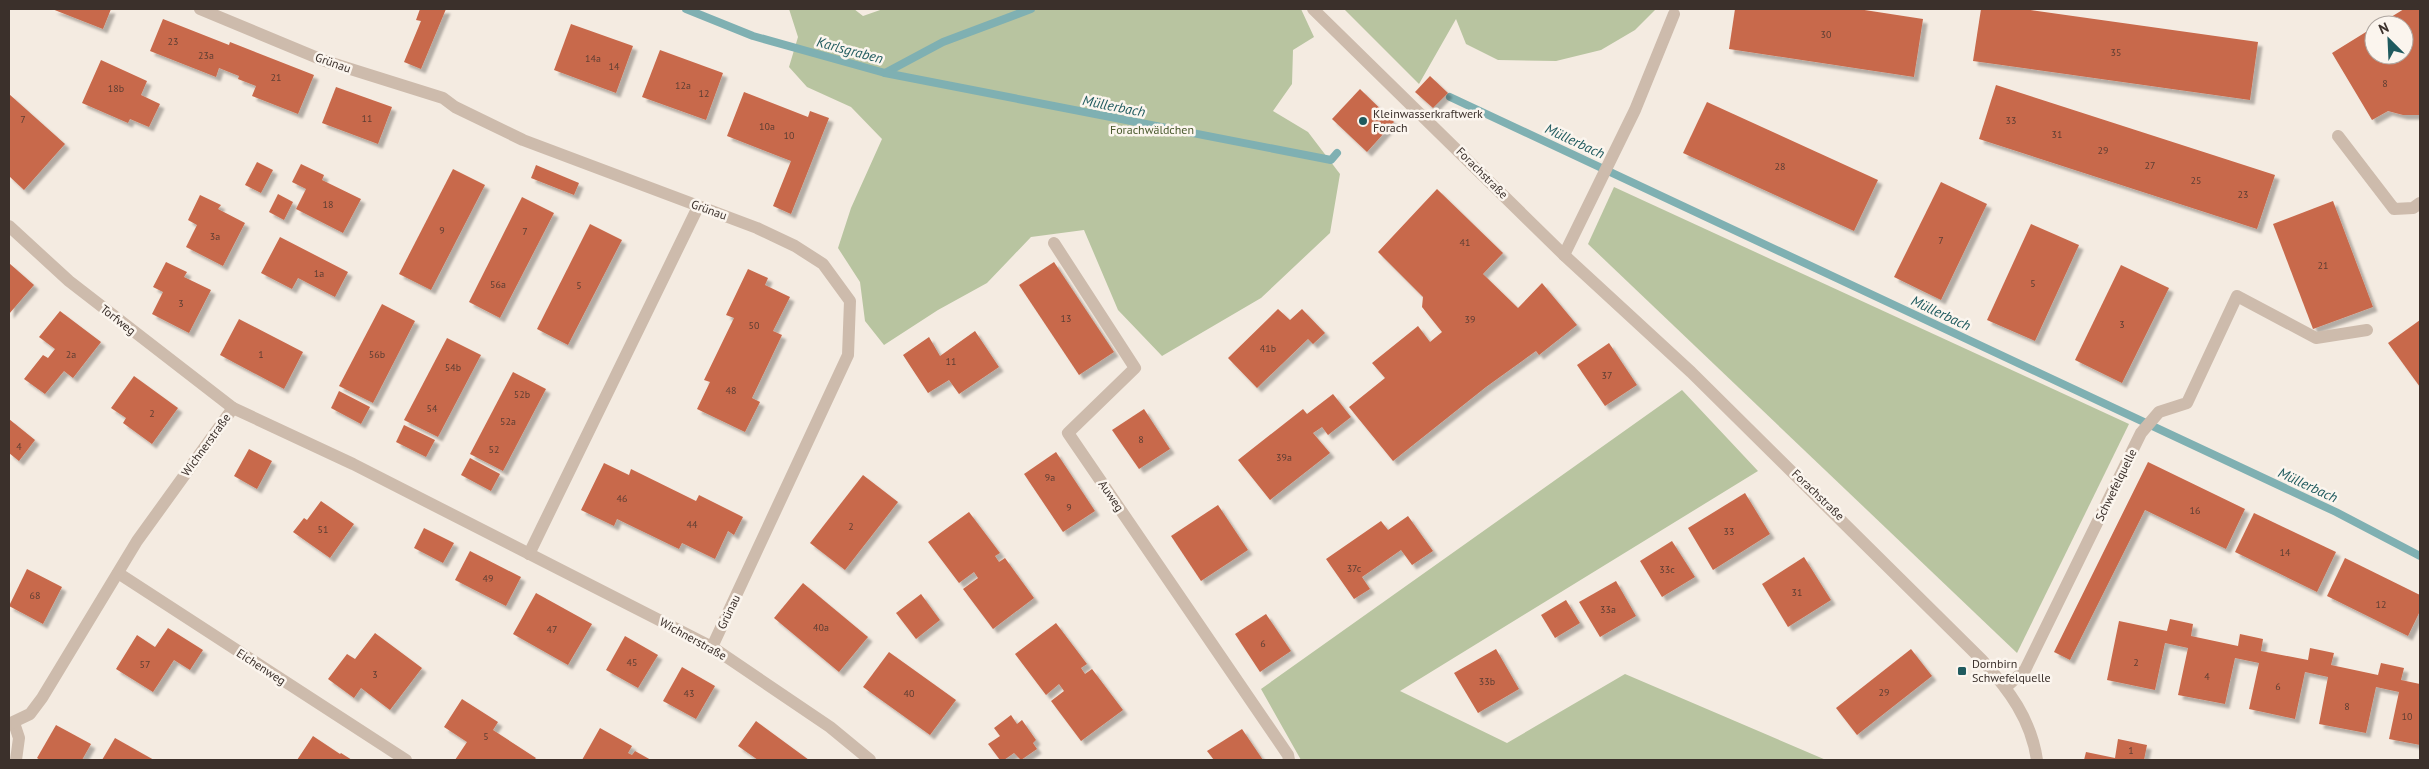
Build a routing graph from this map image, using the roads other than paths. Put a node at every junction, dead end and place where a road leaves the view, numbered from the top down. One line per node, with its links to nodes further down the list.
1 (200, 9): 6 (street, Grünau)
2 (1312, 9): 9 (street, Forachstraße)
3 (1674, 14): 9 (street)
4 (2338, 136): 5 (street)
5 (2420, 203)
6 (698, 207): 12 (street); 14 (street, Grünau)
7 (9, 226): 11 (street, Torfweg)
8 (1054, 243): 20 (street, Auweg)
9 (1564, 255): 15 (street, Forachstraße)
10 (2367, 330): 15 (street, Schwefelquelle)
11 (233, 408): 12 (street, Wichnerstraße); 13 (street, Wichnerstraße)
12 (529, 554): 14 (street, Wichnerstraße)
13 (118, 573): 16 (street, Wichnerstraße); 18 (street, Eichenweg)
14 (712, 647): 19 (street, Wichnerstraße)
15 (2006, 687): 21 (street, Forachstraße)
16 (11, 724): 17 (street)
17 (16, 760)
18 (406, 760)
19 (870, 760)
20 (1289, 760)
21 (2037, 760)

